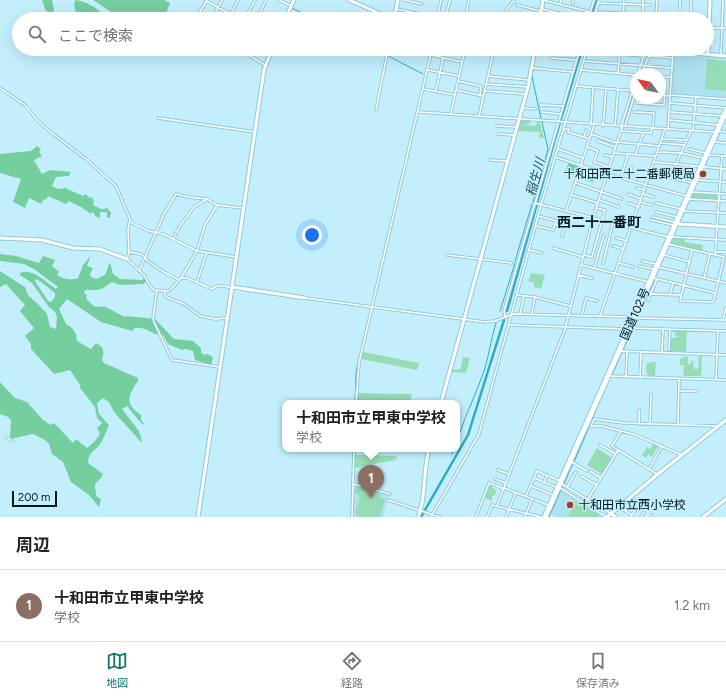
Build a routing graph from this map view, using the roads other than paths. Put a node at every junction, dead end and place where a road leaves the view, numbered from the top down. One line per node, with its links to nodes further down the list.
1 (222, 0): 36 (street)
2 (238, 0): 42 (street)
3 (254, 0): 43 (street)
4 (266, 0): 44 (street)
5 (279, 0): 35 (street)
6 (294, 0): 35 (street)
7 (349, 0): 46 (street)
8 (398, 0): 37 (street)
9 (404, 0): 29 (street)
10 (441, 0): 49 (street)
11 (450, 0): 50 (street)
12 (470, 0): 51 (street)
13 (514, 0): 52 (street)
14 (543, 0): 30 (street); 38 (street)
15 (561, 0): 30 (street)
16 (573, 0): 27 (street)
17 (594, 0): 54 (street)
18 (599, 0): 28 (street)
19 (624, 0): 31 (street)
20 (644, 0): 33 (street)
21 (657, 0): 58 (street)
22 (680, 0): 59 (street)
23 (691, 0): 60 (street)
24 (710, 0): 61 (street)
25 (723, 0): 63 (street)
26 (206, 1): 36 (street); 39 (street)
27 (573, 3)
28 (598, 3): 31 (street); 55 (street)
29 (422, 4)
30 (560, 4): 54 (street)
31 (624, 4): 33 (street); 56 (street)
32 (517, 5): 38 (street)
33 (643, 5): 34 (street); 57 (street)
34 (650, 5)
35 (291, 6): 45 (street)
36 (218, 8): 40 (street); 41 (street)
37 (396, 9): 47 (street); 48 (street)
38 (542, 11): 53 (street)
39 (200, 12)
40 (216, 12)
41 (227, 12)
42 (232, 12)
43 (248, 12)
44 (260, 12)
45 (288, 12)
46 (374, 12)
47 (394, 12)
48 (411, 12)
49 (438, 12)
50 (447, 12)
51 (467, 12)
52 (506, 12)
53 (549, 12)
54 (590, 12)
55 (595, 12)
56 (623, 12)
57 (643, 12)
58 (655, 12)
59 (680, 12)
60 (690, 12)
61 (709, 12)
62 (714, 28): 63 (street)
63 (722, 28): 64 (street); 66 (street)
64 (726, 28)
65 (714, 54): 66 (street)
66 (721, 55): 80 (street)
67 (251, 56): 88 (street)
68 (269, 56): 88 (street)
69 (387, 56): 136 (street)
70 (431, 56): 93 (street)
71 (435, 56): 81 (street)
72 (463, 56): 86 (street)
73 (492, 56): 100 (street)
74 (533, 56): 91 (street)
75 (577, 56): 84 (street)
76 (585, 56): 85 (street)
77 (620, 56): 87 (street)
78 (644, 56): 89 (street)
79 (649, 56): 83 (street); 90 (street)
80 (726, 56)
81 (443, 58): 86 (street); 96 (street)
82 (551, 58): 84 (street)
83 (673, 58): 92 (street)
84 (576, 60): 95 (street)
85 (584, 61): 87 (street); 94 (street)
86 (462, 62): 99 (street)
87 (619, 64): 89 (street); 97 (street)
88 (265, 65): 166 (street)
89 (640, 66): 90 (street)
90 (644, 66): 92 (street)
91 (532, 68): 95 (street); 103 (street)
92 (672, 68): 102 (street)
93 (428, 70): 96 (street); 110 (street)
94 (581, 70): 97 (street); 106 (street)
95 (573, 72): 132 (street)
96 (440, 73): 99 (street); 114 (street)
97 (618, 74): 98 (street)
98 (630, 74)
99 (459, 76): 104 (street)
100 (488, 76): 103 (street); 105 (street)
101 (666, 77): 102 (street)
102 (671, 77): 122 (street)
103 (529, 80): 107 (street)
104 (458, 81): 112 (street); 119 (street)
105 (486, 84): 107 (street); 115 (street)
106 (576, 86): 109 (street); 151 (street)
107 (528, 87): 117 (street)
108 (0, 88): 263 (street)
109 (594, 88): 111 (street); 152 (street)
110 (423, 89): 114 (street); 137 (street)
111 (606, 89): 113 (street); 156 (street)
112 (456, 90): 118 (street); 119 (street)
113 (618, 90): 116 (street); 157 (street)
114 (436, 91): 118 (street)
115 (485, 91): 117 (street); 120 (street)
116 (630, 91)
117 (526, 94): 133 (street)
118 (455, 95): 141 (street)
119 (480, 95): 120 (street)
120 (483, 96): 144 (street)
121 (666, 96): 122 (street)
122 (670, 96): 123 (street); 129 (street)
123 (696, 97): 125 (street); 131 (street)
124 (630, 99): 158 (street)
125 (726, 99)
126 (632, 104): 158 (street)
127 (650, 104): 128 (street)
128 (664, 104)
129 (670, 104): 131 (street); 140 (street)
130 (540, 105): 132 (street)
131 (695, 105): 134 (street); 143 (street)
132 (562, 106): 142 (street)
133 (522, 108): 135 (street); 147 (street)
134 (726, 108)
135 (536, 109)
136 (376, 110)
137 (418, 112): 141 (street); 341 (street)
138 (542, 112): 142 (street)
139 (634, 112): 160 (street)
140 (669, 112): 143 (street); 148 (street)
141 (450, 114): 144 (street)
142 (560, 114): 149 (street)
143 (694, 114): 145 (street); 150 (street)
144 (479, 116): 147 (street)
145 (725, 116): 154 (highway, 国道102号)
146 (158, 118): 166 (street)
147 (518, 119): 149 (street); 159 (street)
148 (669, 120): 150 (street); 162 (street)
149 (559, 122): 151 (street); 242 (street)
150 (694, 122): 154 (street); 165 (street)
151 (565, 123): 152 (street); 161 (street)
152 (591, 125): 153 (street)
153 (594, 125): 156 (street); 171 (street)
154 (720, 125): 167 (highway, 国道102号)
155 (496, 126): 159 (street)
156 (603, 126): 157 (street)
157 (615, 126): 158 (street)
158 (623, 127): 160 (street); 164 (street)
159 (516, 128): 172 (street)
160 (653, 128): 162 (street); 169 (street)
161 (564, 129): 173 (street); 187 (street)
162 (667, 129): 165 (street); 175 (street)
163 (586, 130): 173 (street)
164 (621, 131): 169 (street); 179 (street)
165 (692, 131): 167 (street); 176 (street)
166 (255, 132): 250 (street)
167 (717, 132): 168 (street); 178 (highway, 国道102号)
168 (726, 132)
169 (643, 133): 181 (street)
170 (498, 134): 172 (street)
171 (591, 134): 174 (street); 179 (street)
172 (514, 135): 202 (street)
173 (584, 137): 174 (street)
174 (590, 139): 184 (street)
175 (662, 139): 176 (street); 182 (street)
176 (687, 140): 183 (street)
177 (598, 141): 185 (street)
178 (712, 141): 180 (street); 195 (highway, 国道102号)
179 (617, 143): 181 (street); 185 (street)
180 (726, 143)
181 (639, 144): 182 (street); 193 (street)
182 (660, 144): 183 (street); 188 (street)
183 (685, 145): 190 (street)
184 (587, 147): 200 (street); 204 (street)
185 (616, 147): 189 (street)
186 (689, 149): 195 (street)
187 (558, 150): 198 (street); 200 (street)
188 (658, 152): 190 (street); 194 (street)
189 (614, 153): 191 (street); 199 (street)
190 (681, 153): 195 (street); 206 (street)
191 (628, 154): 193 (street); 216 (street)
192 (605, 155): 199 (street)
193 (636, 155): 194 (street)
194 (656, 156): 205 (street)
195 (706, 156): 196 (street); 210 (highway, 国道102号)
196 (722, 156): 197 (street); 211 (street)
197 (726, 156)
198 (555, 157): 207 (street); 245 (street)
199 (613, 157): 208 (street)
200 (584, 158): 207 (street)
201 (490, 160): 202 (street)
202 (507, 161): 303 (street)
203 (591, 161): 204 (street)
204 (594, 162): 208 (street)
205 (654, 162): 206 (street); 213 (street)
206 (676, 164): 210 (street)
207 (581, 166): 214 (street); 222 (street)
208 (610, 167): 214 (street)
209 (632, 167): 218 (street)
210 (701, 167): 211 (street); 219 (highway, 国道102号)
211 (721, 169): 212 (street); 220 (street)
212 (726, 169)
213 (651, 172): 215 (street); 223 (street)
214 (607, 174): 216 (street); 226 (street)
215 (666, 175)
216 (621, 178): 218 (street)
217 (671, 178): 219 (street)
218 (628, 180): 223 (street)
219 (694, 182): 220 (street); 232 (highway, 国道102号)
220 (720, 182): 221 (street); 229 (street)
221 (726, 182)
222 (576, 183): 226 (street); 231 (street)
223 (646, 185): 225 (street); 232 (street)
224 (637, 188): 225 (street)
225 (644, 190): 228 (street)
226 (601, 192): 235 (street); 239 (street)
227 (628, 194): 236 (street)
228 (643, 194): 233 (street); 236 (street)
229 (719, 194): 230 (street); 232 (street); 237 (street)
230 (726, 194)
231 (572, 195): 239 (street); 252 (street)
232 (688, 196): 237 (street); 251 (highway, 国道102号)
233 (654, 197)
234 (207, 199): 244 (street); 272 (street); 278 (street)
235 (622, 199)
236 (642, 199): 240 (street)
237 (719, 201): 238 (street); 254 (street)
238 (726, 201)
239 (598, 202): 247 (street); 249 (street)
240 (640, 202): 246 (street); 248 (street)
241 (656, 202): 251 (street)
242 (535, 203): 245 (street); 347 (street)
243 (628, 203): 248 (street)
244 (217, 205): 250 (street); 288 (street)
245 (540, 205): 252 (street); 256 (street)
246 (652, 205)
247 (619, 207)
248 (638, 207): 271 (street)
249 (596, 208): 260 (street); 261 (street)
250 (244, 209): 299 (street)
251 (682, 210): 254 (street); 258 (highway, 国道102号)
252 (566, 211): 260 (street)
253 (656, 212): 258 (street)
254 (718, 213): 255 (street); 269 (street)
255 (726, 213)
256 (538, 216): 265 (street); 267 (street)
257 (652, 217): 266 (street)
258 (679, 217): 266 (highway, 国道102号)
259 (566, 218): 268 (street)
260 (593, 218): 261 (street); 298 (street)
261 (602, 220): 264 (street); 298 (street)
262 (651, 220): 266 (street)
263 (130, 222): 272 (street); 289 (street)
264 (613, 223): 271 (street); 307 (street)
265 (555, 224): 267 (street); 268 (street)
266 (676, 224): 269 (street); 275 (highway, 国道102号)
267 (536, 226): 286 (street)
268 (564, 226): 274 (street)
269 (718, 226): 270 (street); 279 (street)
270 (726, 227)
271 (631, 228): 275 (street); 281 (street)
272 (156, 232): 278 (street); 301 (street)
273 (604, 235): 313 (street)
274 (562, 236)
275 (670, 237): 279 (street); 282 (highway, 国道102号)
276 (0, 238): 302 (street)
277 (616, 238): 281 (street)
278 (173, 239): 288 (street)
279 (717, 240): 280 (street); 291 (street)
280 (726, 240)
281 (627, 241): 285 (street)
282 (667, 244): 287 (street); 296 (highway, 国道102号)
283 (614, 246): 285 (street)
284 (553, 248): 298 (street)
285 (624, 249): 308 (street)
286 (529, 250): 293 (street); 334 (street)
287 (692, 250): 294 (street); 305 (street)
288 (197, 251): 290 (street); 320 (street)
289 (129, 252): 301 (street); 302 (street)
290 (207, 252): 299 (street); 323 (street)
291 (716, 252): 292 (street); 297 (street)
292 (725, 252): 300 (street)
293 (542, 253)
294 (710, 254): 297 (street); 319 (street)
295 (446, 255): 303 (street)
296 (662, 255): 305 (street); 312 (highway, 国道102号)
297 (715, 255): 300 (street)
298 (584, 256): 309 (street)
299 (236, 257): 327 (street)
300 (724, 257): 322 (street)
301 (146, 258): 314 (street); 320 (street)
302 (127, 259): 314 (street)
303 (480, 259): 306 (street); 352 (street)
304 (642, 261): 312 (street)
305 (690, 262): 316 (street)
306 (512, 263)
307 (603, 263)
308 (619, 263): 311 (street); 315 (street)
309 (581, 265): 313 (street); 317 (street)
310 (639, 266): 312 (street)
311 (633, 267)
312 (656, 267): 316 (street); 321 (highway, 国道102号)
313 (594, 268): 315 (street)
314 (140, 271): 328 (street)
315 (615, 274): 321 (street); 349 (street)
316 (687, 274): 319 (street); 326 (street)
317 (578, 275): 318 (street); 340 (street)
318 (592, 278)
319 (704, 278): 322 (street)
320 (180, 279): 323 (street); 329 (street)
321 (653, 280): 324 (street); 331 (street); 350 (highway, 国道102号)
322 (718, 281): 325 (street); 330 (street)
323 (196, 282): 327 (street)
324 (672, 283): 326 (street); 332 (street)
325 (726, 283)
326 (684, 286): 330 (street); 333 (street)
327 (232, 287): 337 (street); 351 (street)
328 (157, 290): 329 (street); 368 (street)
329 (164, 291): 351 (street)
330 (715, 293): 333 (street)
331 (650, 294): 332 (street); 338 (street)
332 (670, 295): 333 (street)
333 (682, 295)
334 (517, 296): 335 (street); 343 (street)
335 (524, 296): 336 (street); 344 (street)
336 (535, 297): 340 (street); 345 (street)
337 (305, 298): 341 (street)
338 (648, 300)
339 (597, 301): 348 (street)
340 (570, 306): 346 (street)
341 (373, 307): 352 (street); 378 (street)
342 (726, 308): 353 (street)
343 (512, 314): 344 (street); 347 (street); 354 (street)
344 (520, 314): 345 (street)
345 (532, 314): 346 (street)
346 (568, 315): 348 (street); 355 (street)
347 (505, 316): 352 (street)
348 (582, 316): 349 (street)
349 (600, 316): 350 (street)
350 (634, 317): 353 (street); 356 (highway, 国道102号)
351 (227, 318): 368 (street)
352 (464, 319): 379 (street)
353 (725, 320)
354 (510, 325): 355 (street); 439 (street)
355 (565, 327): 356 (street); 403 (street)
356 (629, 328): 357 (street); 362 (highway, 国道102号)
357 (663, 329): 358 (street); 365 (street)
358 (670, 329): 359 (street); 361 (street)
359 (718, 331): 360 (street); 366 (street)
360 (726, 331)
361 (670, 349)
362 (619, 350): 363 (street); 369 (highway, 国道102号)
363 (628, 352): 364 (street); 370 (street)
364 (641, 352): 365 (street); 371 (street)
365 (662, 353): 366 (street)
366 (717, 354): 367 (street); 373 (street)
367 (726, 355)
368 (220, 367): 441 (street)
369 (608, 375): 370 (street); 385 (highway, 国道102号)
370 (626, 376): 371 (street)
371 (640, 377): 372 (street)
372 (679, 378): 373 (street); 375 (street)
373 (716, 379): 374 (street)
374 (726, 380)
375 (679, 391): 376 (street); 384 (street)
376 (697, 391)
377 (651, 394): 383 (street)
378 (356, 400)
379 (442, 400)
380 (639, 410): 382 (street)
381 (726, 420): 386 (street)
382 (639, 424): 383 (street); 385 (street)
383 (650, 424): 384 (street)
384 (678, 424): 386 (street)
385 (588, 425): 387 (street); 397 (highway, 国道102号)
386 (717, 427): 396 (street)
387 (621, 431): 391 (street); 392 (street)
388 (7, 437): 389 (street)
389 (12, 441)
390 (600, 445): 395 (street)
391 (663, 446): 396 (street); 398 (street)
392 (618, 450): 395 (street); 398 (street)
393 (354, 452): 412 (street)
394 (428, 452): 435 (street)
395 (616, 454): 408 (street)
396 (682, 455): 404 (street)
397 (570, 461): 400 (street); 413 (highway, 国道102号)
398 (649, 469): 404 (street)
399 (498, 470): 403 (street)
400 (587, 471)
401 (576, 472): 416 (street)
402 (590, 472): 408 (street)
403 (509, 474): 411 (street)
404 (658, 474): 422 (street)
405 (547, 475): 407 (street); 410 (street); 413 (street)
406 (581, 476): 414 (street)
407 (534, 478): 410 (street); 415 (street)
408 (601, 478): 414 (street)
409 (495, 479): 411 (street)
410 (544, 482): 413 (street)
411 (506, 483): 417 (street)
412 (353, 484): 419 (street); 442 (street)
413 (559, 485): 416 (street); 421 (highway, 国道102号); 451 (street)
414 (597, 485): 424 (street)
415 (531, 486): 420 (street); 421 (street)
416 (567, 487): 424 (street)
417 (504, 488): 418 (street); 429 (street); 445 (street)
418 (516, 492): 420 (street); 432 (street)
419 (390, 494)
420 (526, 496): 423 (street)
421 (554, 496): 428 (highway, 国道102号)
422 (629, 498): 430 (street); 431 (street)
423 (532, 499): 428 (street); 437 (street)
424 (588, 499): 433 (street)
425 (726, 499): 454 (street)
426 (388, 500): 435 (street)
427 (609, 501): 433 (street)
428 (550, 505): 450 (highway, 国道102号)
429 (497, 506): 432 (street); 446 (street)
430 (619, 507): 438 (street); 440 (street)
431 (650, 507)
432 (510, 509): 437 (street); 447 (street)
433 (604, 509): 438 (street)
434 (636, 509): 440 (street)
435 (422, 511): 439 (street); 443 (street)
436 (644, 512): 453 (street)
437 (527, 513): 448 (street); 449 (street)
438 (611, 514): 451 (street); 452 (street)
439 (432, 516): 444 (street)
440 (631, 516)
441 (198, 517)
442 (352, 517)
443 (418, 517)
444 (440, 517)
445 (476, 517)
446 (487, 517)
447 (506, 517)
448 (525, 517)
449 (541, 517)
450 (545, 517)
451 (606, 517)
452 (616, 517)
453 (641, 517)
454 (703, 517)

